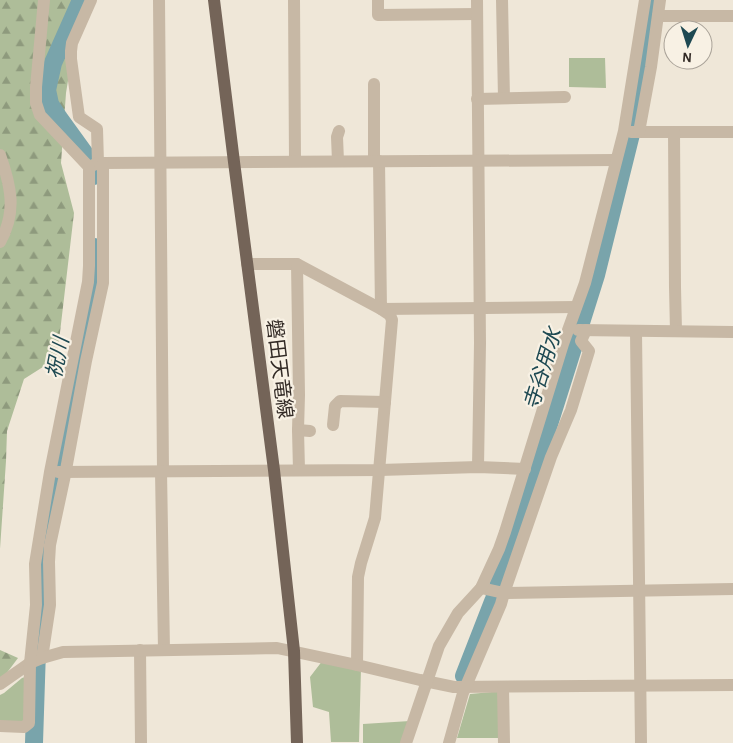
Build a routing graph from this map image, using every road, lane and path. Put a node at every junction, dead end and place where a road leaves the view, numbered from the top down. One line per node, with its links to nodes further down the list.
1 (44, 0): 31 (street)
2 (92, 0): 31 (street)
3 (159, 0): 30 (street)
4 (214, 0): 28 (main road, 磐田天竜線)
5 (294, 0): 29 (street)
6 (378, 0): 11 (street)
7 (477, 0): 11 (street)
8 (502, 0): 16 (street)
9 (645, 0): 19 (street)
10 (660, 0): 12 (street)
11 (477, 14): 17 (street)
12 (658, 16): 13 (street); 20 (street)
13 (733, 16)
14 (374, 84): 26 (street)
15 (565, 97): 16 (street)
16 (504, 98): 17 (street)
17 (478, 99): 27 (street)
18 (339, 131): 25 (street)
19 (624, 132): 20 (street); 24 (street)
20 (638, 132): 21 (street)
21 (674, 132): 22 (street); 40 (street)
22 (733, 132)
23 (0, 155): 32 (street)
24 (616, 160): 27 (street); 35 (street)
25 (338, 161): 26 (street); 29 (street)
26 (376, 161): 27 (street); 37 (street)
27 (478, 161): 36 (street)
28 (234, 162): 29 (street); 30 (street); 33 (main road, 磐田天竜線)
29 (295, 162)
30 (161, 163): 31 (street); 50 (street)
31 (95, 165): 51 (street); 52 (street)
32 (0, 242)
33 (247, 264): 34 (street); 47 (main road, 磐田天竜線)
34 (298, 264): 37 (street); 48 (street)
35 (576, 307): 36 (street); 38 (street)
36 (479, 308): 37 (street); 45 (street)
37 (381, 309): 43 (street)
38 (568, 330): 39 (street); 46 (street)
39 (586, 330): 41 (street); 54 (street)
40 (676, 331): 41 (street); 42 (street)
41 (636, 332): 55 (street)
42 (733, 332)
43 (385, 402): 44 (street); 49 (street)
44 (333, 424)
45 (478, 468): 46 (street); 49 (street)
46 (525, 469): 54 (street)
47 (274, 470): 48 (street); 50 (street); 58 (main road, 磐田天竜線)
48 (300, 470): 49 (street)
49 (380, 470): 60 (street)
50 (162, 471): 52 (street); 57 (street)
51 (50, 472): 52 (street); 59 (street)
52 (65, 472): 59 (street)
53 (733, 589): 55 (street)
54 (494, 590): 55 (street); 61 (street); 66 (street)
55 (639, 590): 63 (street)
56 (140, 650): 57 (street); 59 (street); 68 (street)
57 (164, 650): 58 (street)
58 (294, 651): 60 (street); 69 (main road, 磐田天竜線)
59 (37, 660): 62 (street); 67 (street)
60 (357, 665): 61 (street)
61 (427, 682): 66 (street); 70 (street)
62 (0, 684)
63 (640, 685): 64 (street); 65 (street); 73 (street)
64 (733, 685)
65 (503, 687): 66 (street); 72 (street)
66 (467, 688): 71 (street)
67 (0, 726)
68 (141, 743)
69 (297, 743)
70 (406, 743)
71 (449, 743)
72 (504, 743)
73 (641, 743)

